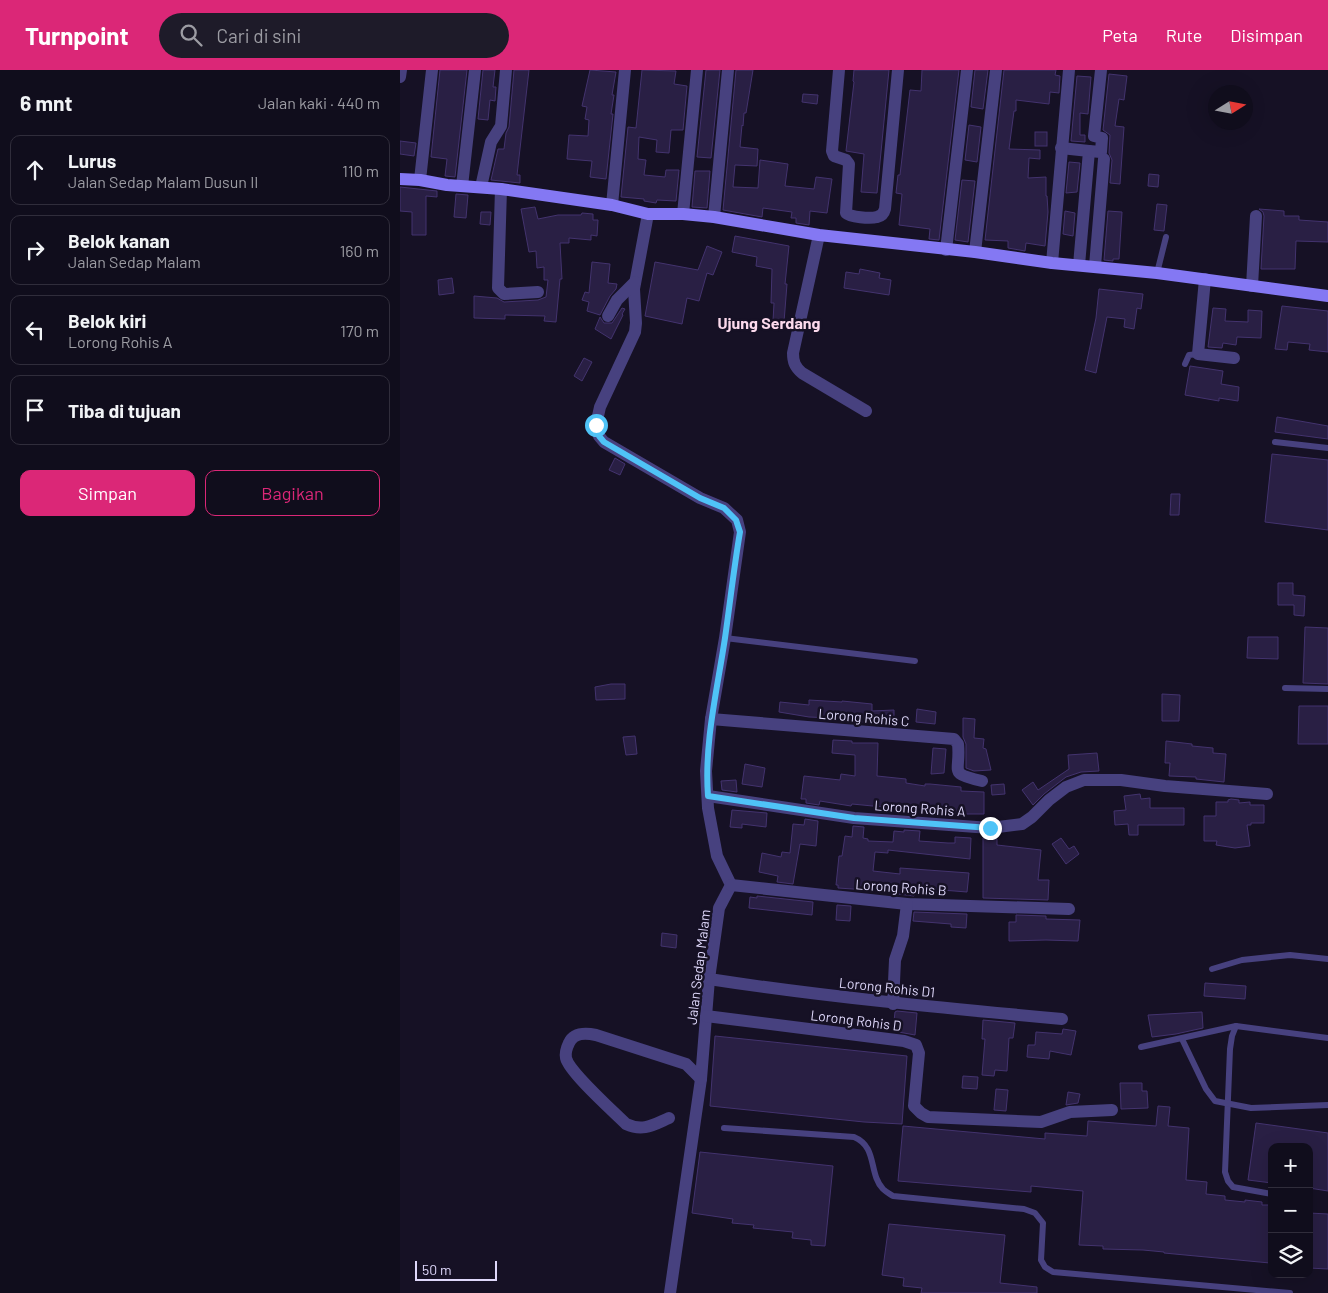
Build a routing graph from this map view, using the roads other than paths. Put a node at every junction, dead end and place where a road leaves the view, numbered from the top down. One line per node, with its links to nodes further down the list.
1 (401, 70): 14 (street)
2 (432, 70): 19 (street)
3 (475, 70): 20 (street)
4 (506, 70): 21 (street)
5 (625, 70): 23 (street)
6 (697, 70): 25 (street)
7 (728, 70): 27 (street)
8 (839, 70): 9 (street)
9 (898, 70)
10 (967, 70): 30 (street)
11 (996, 70): 31 (street)
12 (1068, 70): 15 (street)
13 (1101, 70): 16 (street)
14 (400, 77)
15 (1061, 148): 16 (street); 32 (street)
16 (1089, 151): 33 (street)
17 (1104, 159): 34 (street)
18 (400, 178): 19 (main road)
19 (420, 180): 20 (main road)
20 (462, 186): 21 (main road)
21 (480, 187): 22 (main road)
22 (500, 189): 23 (main road); 39 (street)
23 (612, 205): 24 (main road)
24 (648, 214): 25 (main road); 37 (street)
25 (684, 214): 27 (main road)
26 (1256, 216): 38 (street)
27 (714, 217): 28 (main road)
28 (819, 235): 30 (main road); 45 (street)
29 (1166, 237): 35 (lane)
30 (946, 250): 31 (main road)
31 (975, 252): 32 (main road)
32 (1052, 263): 33 (main road)
33 (1080, 265): 34 (main road)
34 (1095, 266): 35 (main road)
35 (1157, 273): 36 (main road)
36 (1205, 279): 38 (main road); 42 (street)
37 (635, 282): 41 (street); 48 (street)
38 (1252, 286): 40 (main road)
39 (538, 292)
40 (1328, 296)
41 (608, 316)
42 (1198, 354): 43 (street); 44 (lane)
43 (1234, 358)
44 (1185, 364)
45 (866, 411)
46 (1275, 442): 47 (lane)
47 (1328, 448)
48 (725, 638): 49 (lane); 52 (street)
49 (915, 661)
50 (1285, 688): 51 (lane)
51 (1328, 689)
52 (711, 719): 53 (street, Lorong Rohis C); 55 (street)
53 (982, 781)
54 (1267, 794): 55 (street, Lorong Rohis A)
55 (708, 796): 56 (street)
56 (731, 885): 57 (street, Lorong Rohis B); 61 (street, Jalan Sedap Malam)
57 (907, 904): 58 (street, Lorong Rohis B); 62 (street)
58 (1069, 909)
59 (1328, 959): 60 (lane)
60 (1212, 970)
61 (709, 979): 62 (street, Lorong Rohis D1); 63 (street, Jalan Sedap Malam)
62 (893, 1004): 64 (street, Lorong Rohis D1)
63 (706, 1016): 69 (street, Jalan Sedap Malam); 72 (street, Lorong Rohis D)
64 (1062, 1019)
65 (1236, 1026): 66 (lane); 67 (lane); 70 (lane)
66 (1328, 1038)
67 (1182, 1039): 68 (lane); 70 (lane)
68 (1141, 1047)
69 (701, 1079): 73 (street); 76 (street, Jalan Sedap Malam)
70 (1228, 1104): 71 (lane); 75 (lane)
71 (1328, 1105)
72 (1112, 1110)
73 (669, 1118)
74 (724, 1128): 77 (lane)
75 (1268, 1193)
76 (670, 1293)
77 (1290, 1293)

